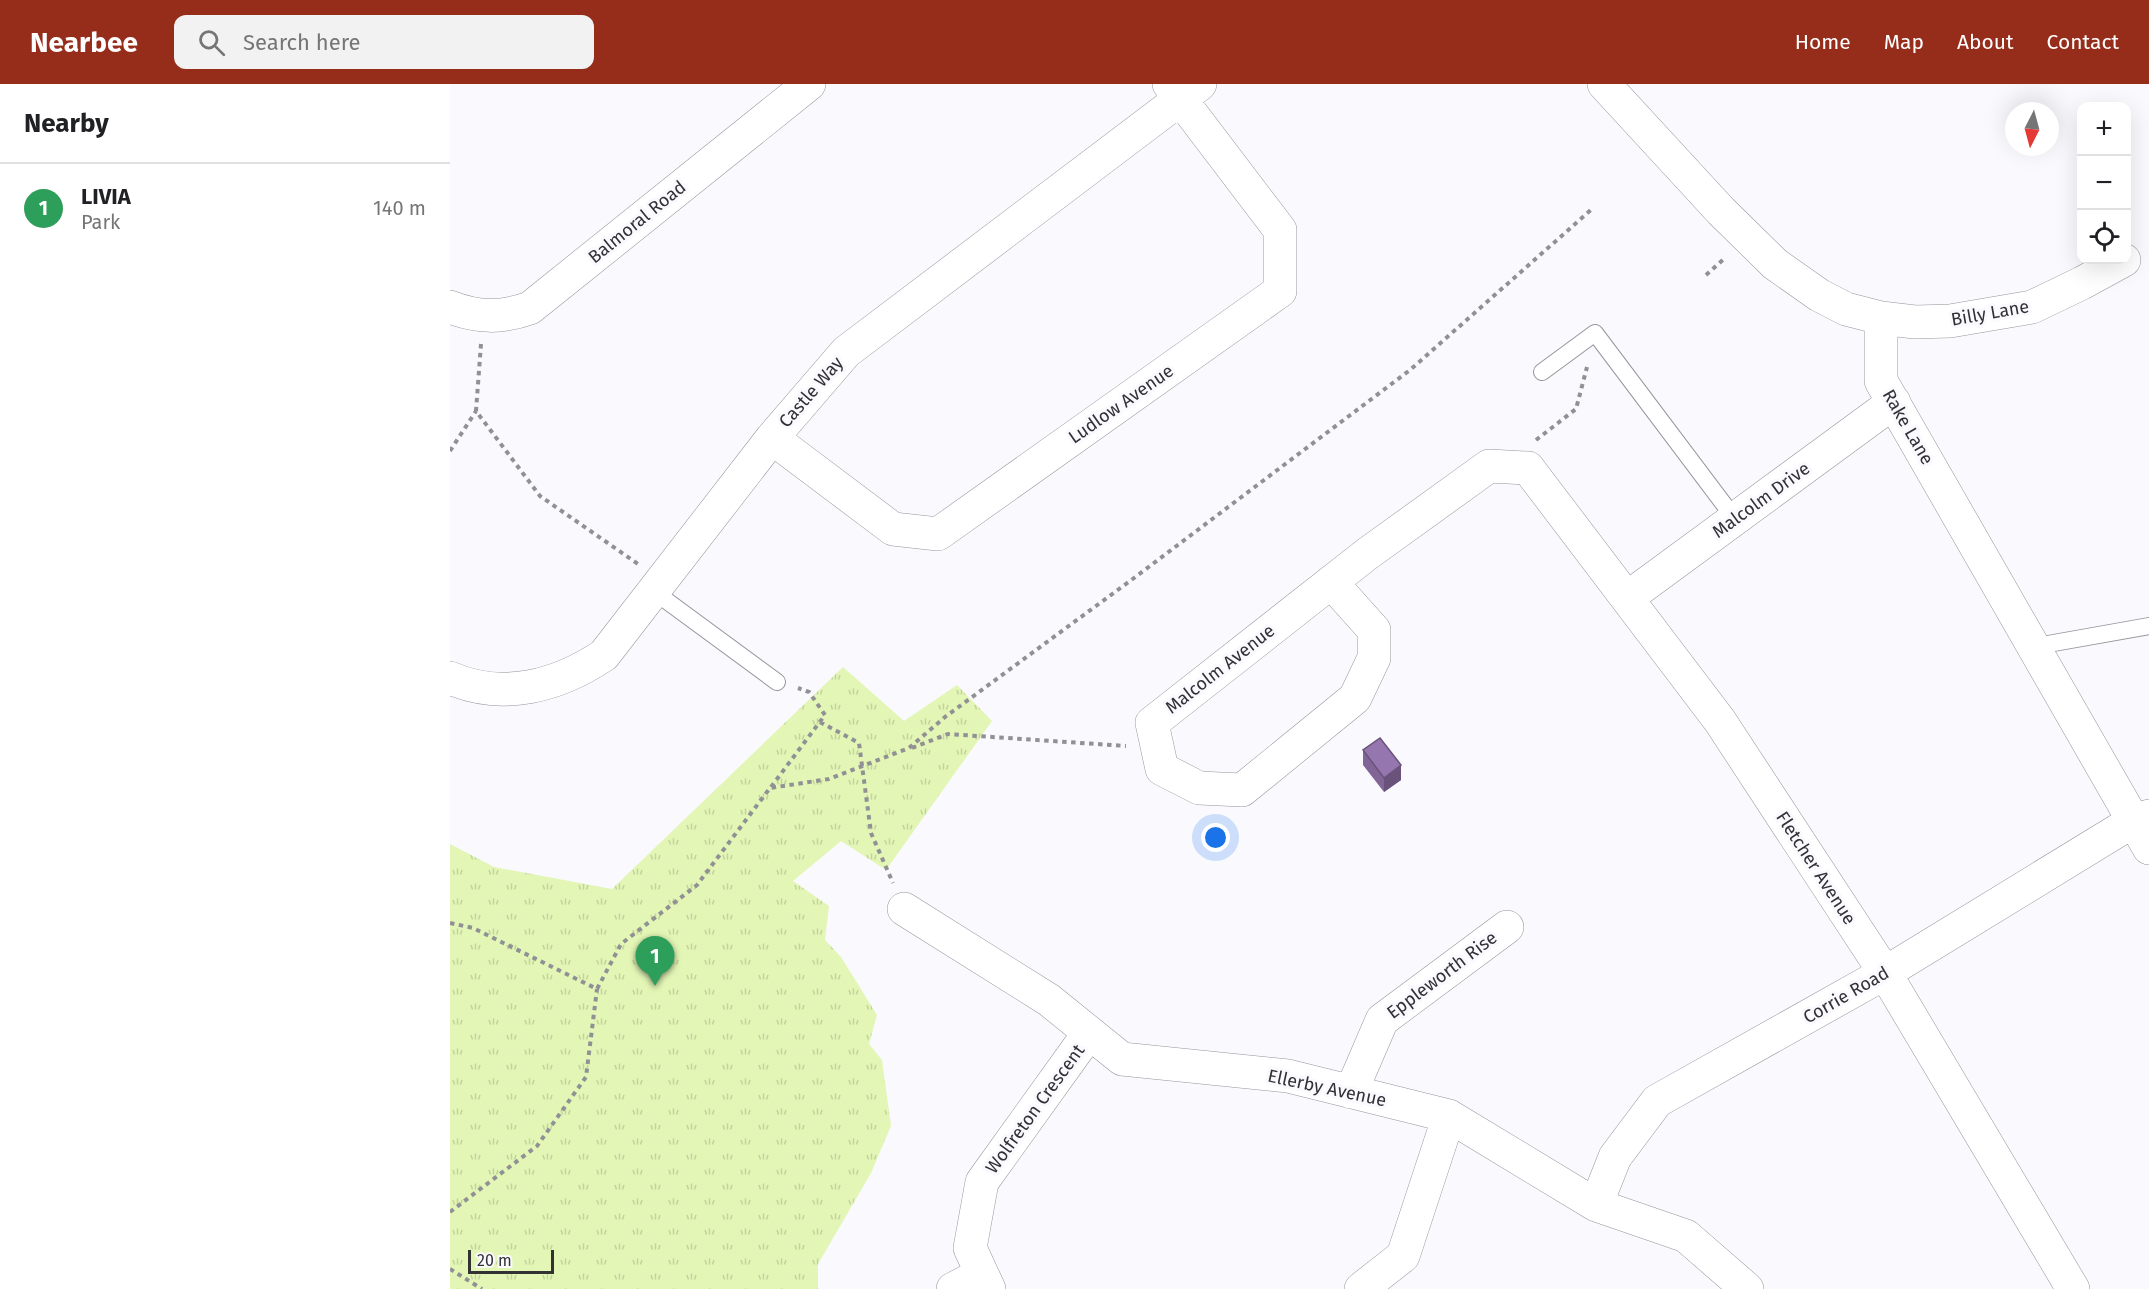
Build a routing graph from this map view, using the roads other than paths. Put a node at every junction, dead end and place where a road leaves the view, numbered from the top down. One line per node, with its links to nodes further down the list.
1 (809, 84): 7 (street, Balmoral Road)
2 (1604, 84): 8 (street)
3 (1183, 89): 11 (street, Castle Way); 11 (street, Ludlow Avenue)
4 (2149, 245): 5 (street, Billy Lane)
5 (2131, 256)
6 (2116, 264): 8 (street, Billy Lane)
7 (450, 307)
8 (1881, 318): 10 (street, Rake Lane)
9 (1542, 372): 13 (lane)
10 (1894, 402): 13 (street, Malcolm Drive); 18 (street, Rake Lane)
11 (772, 438): 15 (street, Castle Way)
12 (1521, 468): 14 (street, Malcolm Avenue); 16 (street, Fletcher Avenue)
13 (1735, 519): 16 (street, Malcolm Drive)
14 (1331, 582): 14 (street, Malcolm Avenue)
15 (656, 585): 19 (street, Castle Way); 20 (lane)
16 (1627, 598): 24 (street, Fletcher Avenue)
17 (2149, 626): 18 (lane)
18 (2037, 650): 21 (street, Rake Lane)
19 (450, 678)
20 (777, 682)
21 (2144, 828): 24 (street, Corrie Road)
22 (904, 909): 25 (street, Ellerby Avenue)
23 (1507, 927): 26 (street, Eppleworth Rise)
24 (1885, 973): 28 (street, Corrie Road); 33 (street, Fletcher Avenue)
25 (1089, 1033): 26 (street, Ellerby Avenue); 29 (street, Wolfreton Crescent)
26 (1351, 1092): 27 (street, Ellerby Avenue)
27 (1449, 1116): 28 (street, Ellerby Avenue); 31 (street)
28 (1596, 1205): 32 (street, Ellerby Avenue)
29 (985, 1281): 30 (street)
30 (953, 1289)
31 (1361, 1289)
32 (1747, 1289)
33 (2073, 1289)

